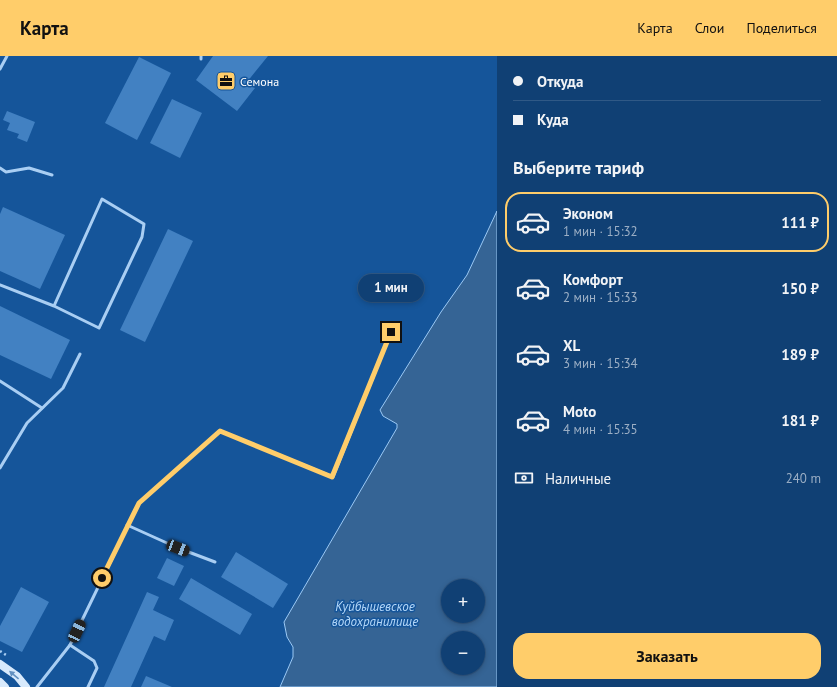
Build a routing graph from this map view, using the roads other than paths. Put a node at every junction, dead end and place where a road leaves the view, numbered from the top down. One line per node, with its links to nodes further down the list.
1 (7, 56): 2 (lane)
2 (0, 69)
3 (0, 168): 4 (lane)
4 (52, 175)
5 (0, 285): 6 (lane)
6 (54, 306): 6 (lane)
7 (391, 332): 12 (lane)
8 (80, 354): 10 (lane)
9 (0, 381): 10 (lane)
10 (42, 408): 11 (lane)
11 (0, 468)
12 (127, 524): 13 (lane); 14 (lane)
13 (215, 562)
14 (70, 645): 19 (lane); 20 (lane)
15 (0, 664): 18 (main road, one-way to 15)
16 (0, 682): 17 (main road)
17 (5, 687)
18 (26, 687)
19 (38, 687)
20 (88, 687)

